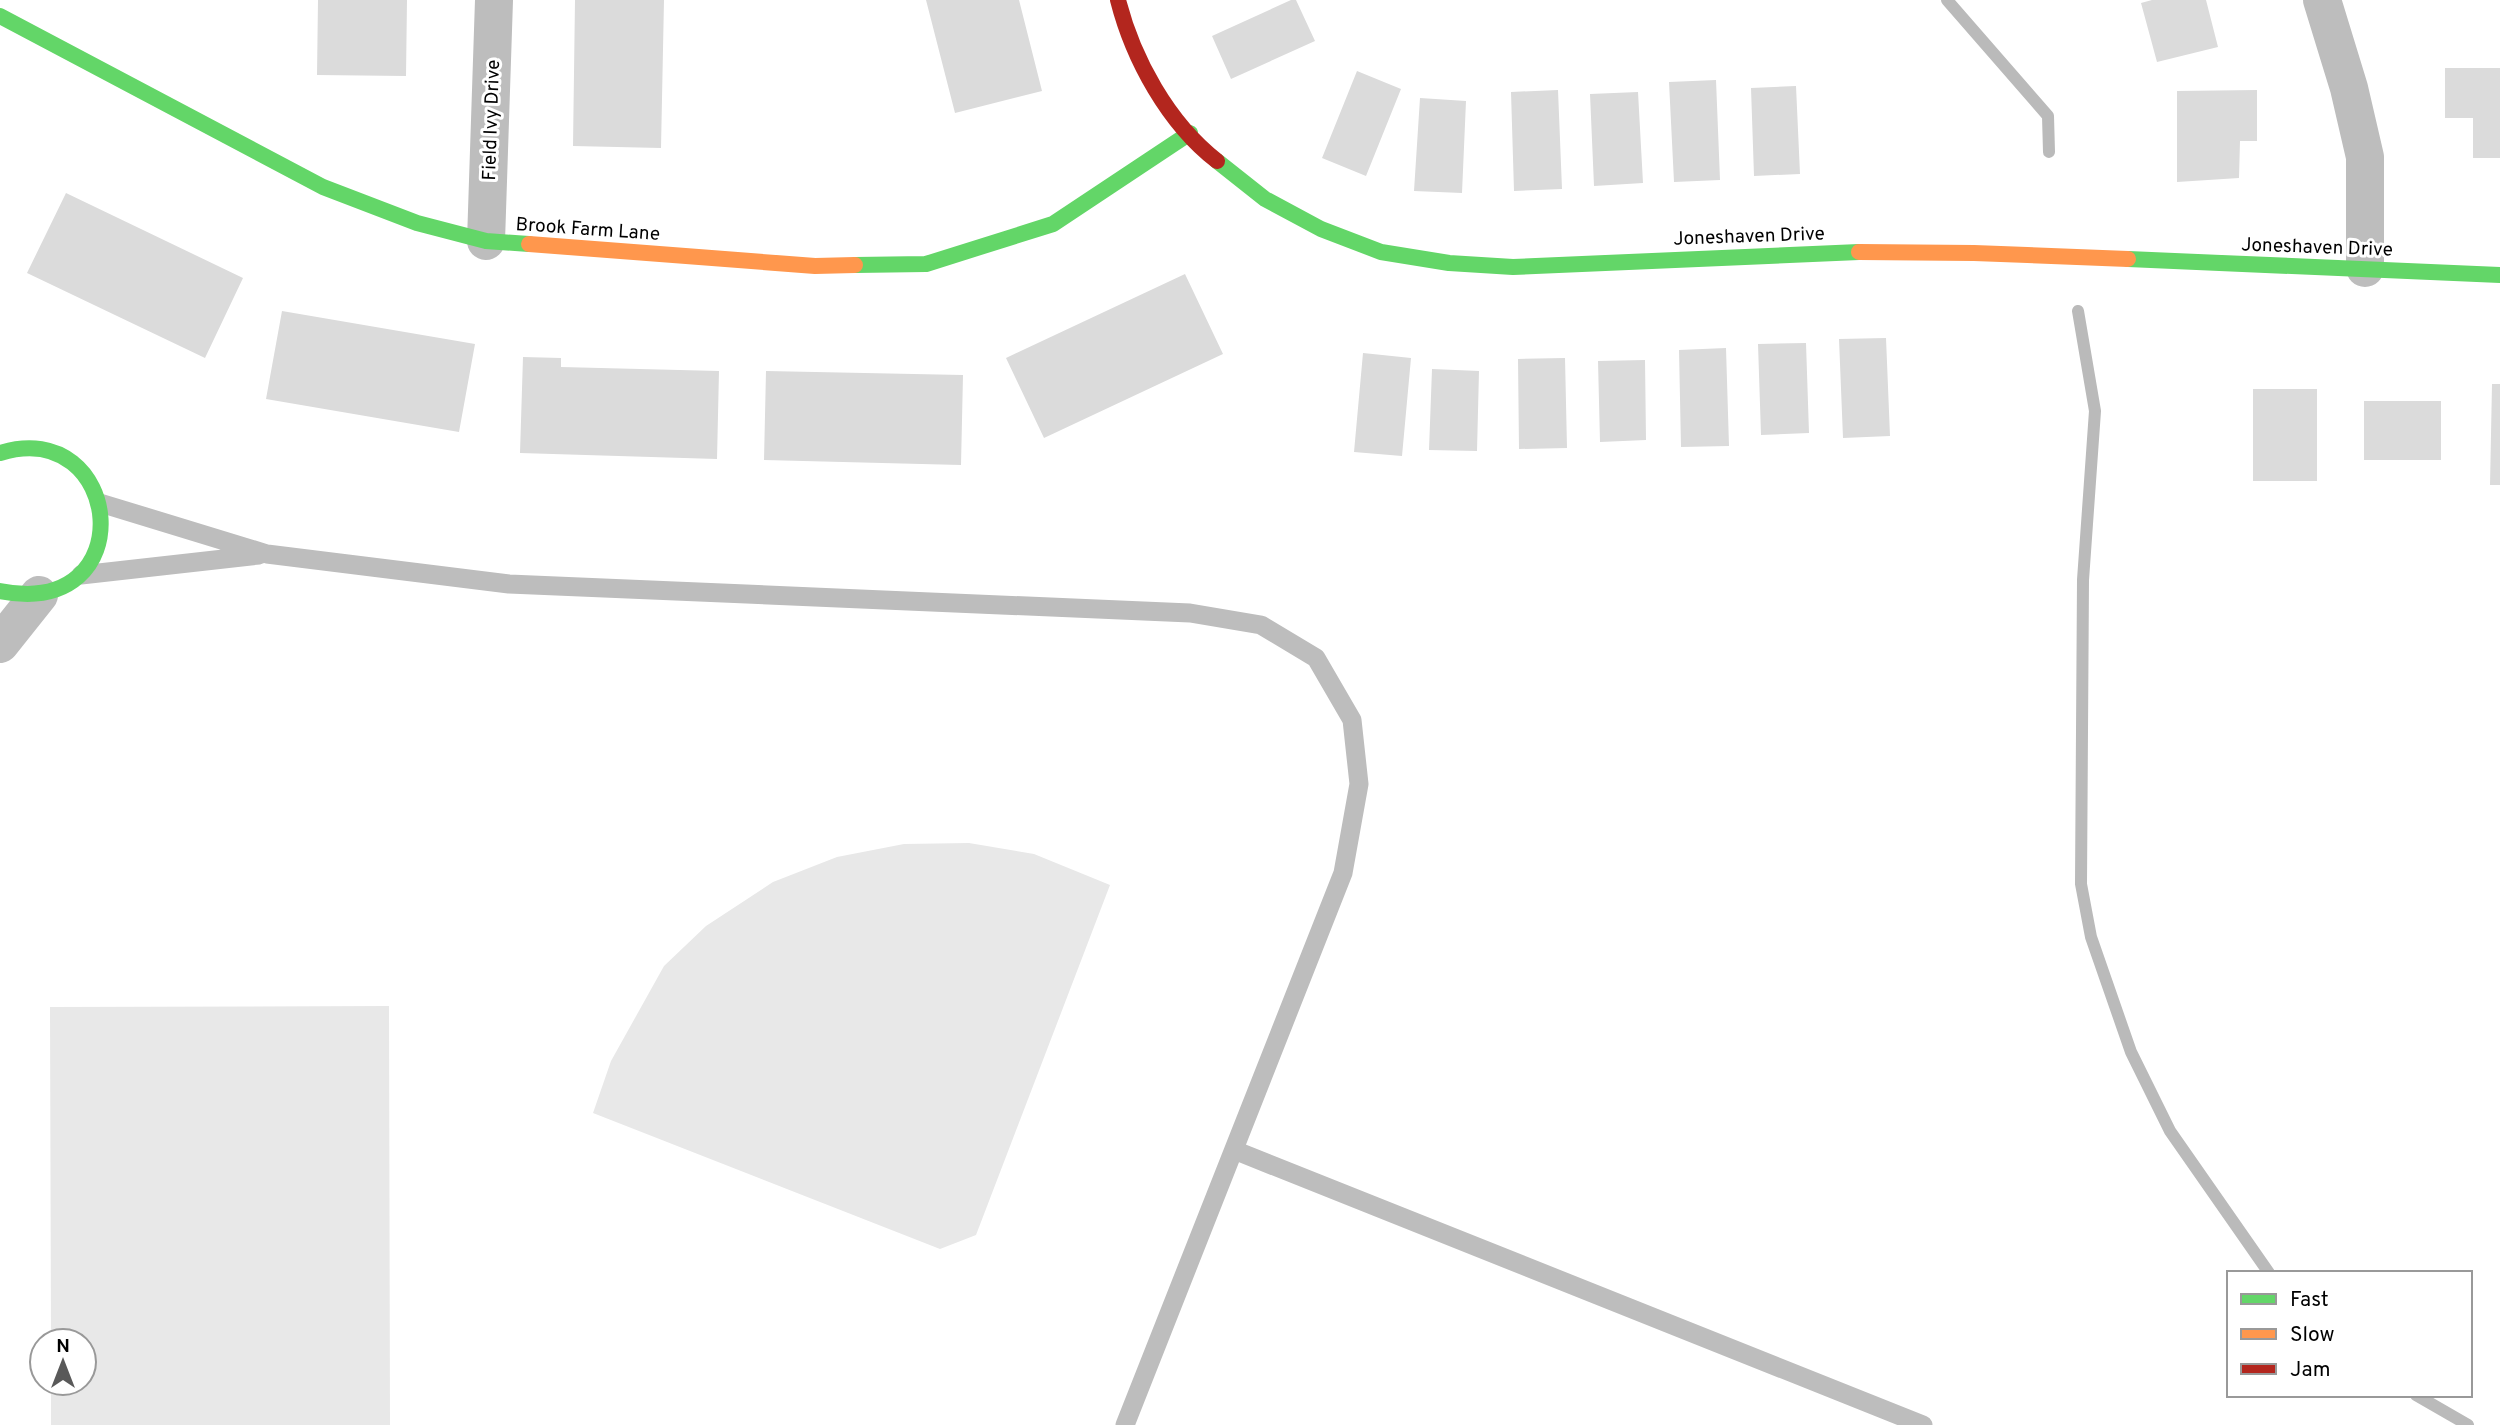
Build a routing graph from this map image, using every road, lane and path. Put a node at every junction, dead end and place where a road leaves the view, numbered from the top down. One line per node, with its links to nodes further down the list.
1 (494, 0): 6 (street, Field Ivy Drive)
2 (1118, 0): 5 (street, Joneshaven Drive)
3 (2322, 0): 7 (street)
4 (0, 16): 6 (street, Brook Farm Lane)
5 (1190, 133): 6 (street, Brook Farm Lane); 7 (street, Joneshaven Drive)
6 (486, 241)
7 (2365, 268): 8 (street, Joneshaven Drive)
8 (2500, 275)
9 (7, 445): 10 (street)
10 (100, 503): 11 (lane); 12 (street)
11 (267, 554): 12 (lane); 16 (lane)
12 (80, 575): 14 (street)
13 (0, 591): 14 (street)
14 (38, 595): 15 (street)
15 (0, 645)
16 (1234, 1150): 17 (lane); 18 (lane)
17 (1125, 1425)
18 (1923, 1425)

